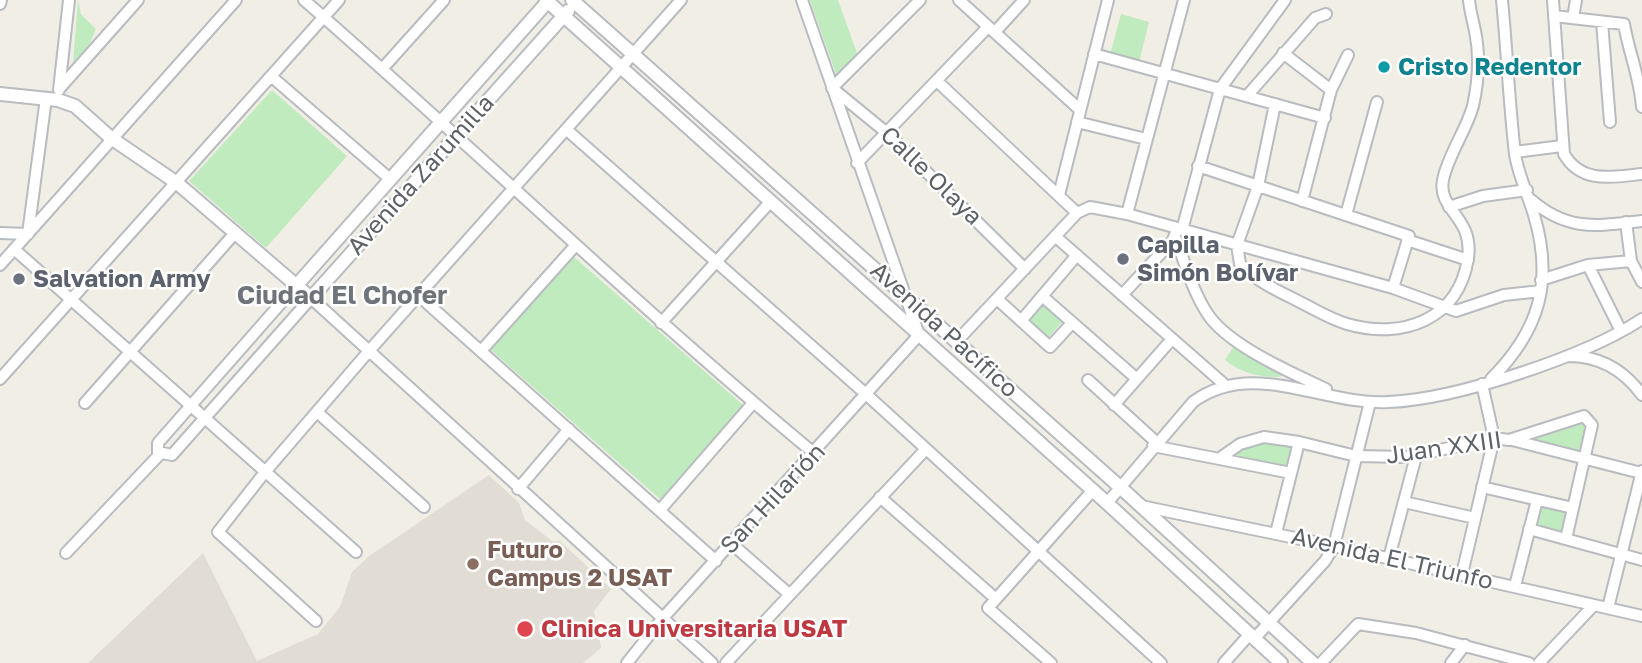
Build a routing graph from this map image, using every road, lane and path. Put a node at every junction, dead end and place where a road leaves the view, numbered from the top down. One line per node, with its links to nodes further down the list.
1 (69, 0): 42 (street)
2 (304, 0): 25 (street)
3 (340, 0): 25 (street)
4 (444, 0): 34 (street)
5 (681, 0): 31 (street)
6 (802, 0): 38 (street)
7 (919, 0): 21 (street)
8 (959, 0): 28 (street)
9 (1024, 0): 28 (street)
10 (1184, 0): 35 (street)
11 (1469, 0): 70 (street)
12 (1502, 0): 58 (street)
13 (1553, 0): 24 (street)
14 (1576, 0): 26 (street)
15 (135, 1): 42 (street)
16 (234, 1): 55 (street)
17 (547, 1): 23 (street, Avenida Pacífico); 49 (street, Avenida Zarumilla)
18 (575, 1): 23 (street, Avenida Zarumilla); 31 (street, Avenida Pacífico)
19 (1281, 1): 39 (street)
20 (1104, 2): 30 (street)
21 (909, 5): 38 (street)
22 (1325, 14): 29 (street)
23 (564, 16): 33 (street, Avenida Pacífico); 54 (street, Avenida Zarumilla)
24 (1554, 16): 26 (street); 57 (street)
25 (324, 18): 34 (street); 36 (street)
26 (1573, 18): 27 (street)
27 (1602, 22): 46 (street); 51 (street)
28 (992, 29): 37 (street); 47 (street)
29 (1283, 53): 40 (street); 43 (street)
30 (1094, 54): 35 (street); 47 (street)
31 (632, 55): 33 (street); 96 (street, Avenida Pacífico)
32 (1348, 55): 40 (street)
33 (621, 67): 52 (street); 68 (street, Avenida Pacífico)
34 (383, 68): 49 (street)
35 (1163, 73): 39 (street); 56 (street)
36 (272, 77): 62 (street); 63 (street)
37 (938, 82): 53 (street); 67 (street)
38 (832, 88): 53 (street, Calle Olaya); 59 (street)
39 (1220, 89): 43 (street); 60 (street)
40 (1331, 90): 48 (street)
41 (0, 94): 42 (street)
42 (54, 96): 55 (street); 78 (street)
43 (1247, 96): 45 (street)
44 (1377, 102): 73 (street)
45 (1275, 104): 48 (street); 64 (street)
46 (1642, 107)
47 (1079, 109): 50 (street)
48 (1325, 118): 69 (street)
49 (442, 121): 54 (street); 62 (street, Avenida Zarumilla)
50 (1077, 122): 56 (street); 67 (street)
51 (1610, 122)
52 (567, 130): 65 (street); 88 (street)
53 (887, 133): 59 (street); 91 (street, Calle Olaya)
54 (457, 135): 65 (street); 100 (street, Avenida Zarumilla)
55 (111, 138): 63 (street); 78 (street)
56 (1146, 139): 72 (street)
57 (1562, 146): 58 (street); 61 (street)
58 (1515, 152): 66 (street)
59 (857, 163): 96 (street)
60 (1198, 166): 64 (street); 76 (street)
61 (1642, 174)
62 (390, 179): 93 (street, Avenida Zarumilla)
63 (177, 183): 79 (street); 101 (street)
64 (1258, 186): 69 (street); 82 (street)
65 (515, 189): 83 (street); 98 (street)
66 (1528, 194): 70 (street); 75 (street); 94 (street)
67 (1059, 195): 71 (street)
68 (771, 201): 88 (street); 109 (street, Avenida Pacífico)
69 (1302, 201): 73 (street)
70 (1449, 207): 86 (street)
71 (1077, 213): 72 (street); 80 (street)
72 (1126, 214): 76 (street)
73 (1346, 215): 81 (street)
74 (1642, 220): 75 (street)
75 (1626, 222): 87 (street)
76 (1178, 232): 82 (street); 97 (street); 123 (street)
77 (0, 233): 78 (street)
78 (28, 233): 84 (street)
79 (235, 233): 93 (street); 112 (street)
80 (1056, 237): 85 (street); 91 (street)
81 (1408, 238): 86 (street); 95 (street)
82 (1237, 245): 95 (street); 103 (street)
83 (575, 246): 106 (street); 114 (street)
84 (15, 249): 89 (street); 101 (street)
85 (1077, 255): 97 (street); 99 (street)
86 (1468, 260): 103 (street)
87 (1631, 261): 90 (street); 92 (street)
88 (716, 263): 106 (street); 121 (street)
89 (0, 265)
90 (1588, 265): 94 (street); 108 (street)
91 (1025, 269): 102 (street)
92 (1642, 282)
93 (296, 286): 100 (street); 127 (street, Avenida Zarumilla)
94 (1541, 286): 103 (street); 119 (street)
95 (1393, 288): 103 (street)
96 (905, 295): 109 (street); 111 (street, Avenida Pacífico)
97 (1122, 295): 110 (street)
98 (419, 296): 113 (street); 114 (street)
99 (1042, 296): 105 (street); 107 (street)
100 (311, 298): 113 (street); 130 (street, Avenida Zarumilla)
101 (72, 299): 112 (street); 116 (street)
102 (997, 299): 105 (street); 111 (street)
103 (1447, 308)
104 (1642, 319): 108 (street)
105 (1021, 321): 107 (street)
106 (661, 323): 126 (street)
107 (1072, 323): 117 (street)
108 (1621, 331): 115 (street)
109 (919, 335): 121 (street, San Hilarión); 149 (street, Avenida Pacífico)
110 (1172, 339): 117 (street); 120 (street)
111 (957, 341): 146 (street, Avenida Pacífico)
112 (130, 351): 125 (street); 127 (street)
113 (369, 351): 129 (street); 148 (street)
114 (481, 351): 131 (street)
115 (1564, 356): 119 (street); 122 (street)
116 (0, 379)
117 (1137, 379): 128 (street)
118 (1088, 380): 128 (street)
119 (1486, 383): 124 (street); 132 (street)
120 (1225, 385): 123 (street); 135 (street)
121 (867, 395): 136 (street); 138 (street, San Hilarión)
122 (1642, 395)
123 (1347, 398): 124 (street)
124 (1370, 402): 139 (street)
125 (85, 403)
126 (753, 403): 138 (street); 157 (street)
127 (190, 405): 130 (street); 137 (street, Avenida Zarumilla)
128 (1114, 405): 135 (street)
129 (317, 412): 143 (street); 155 (street)
130 (206, 420): 137 (street, Avenida Zarumilla); 143 (street)
131 (569, 429): 148 (street); 157 (street)
132 (1494, 438): 133 (street, Juan XXIII); 140 (street, Juan XXIII); 147 (street)
133 (1509, 440): 142 (street); 142 (street, Juan XXIII)
134 (1299, 442): 139 (street, Juan XXIII); 141 (street, Juan XXIII); 145 (street)
135 (1155, 444): 141 (street); 146 (street)
136 (926, 449): 150 (street); 165 (street)
137 (160, 454): 166 (street)
138 (814, 454): 162 (street, San Hilarión)
139 (1356, 456): 140 (street, Juan XXIII); 163 (street)
140 (1416, 456): 152 (street)
141 (1220, 458): 145 (street)
142 (1584, 458): 144 (street); 156 (street)
143 (265, 472): 164 (street); 179 (street)
144 (1642, 472): 167 (street)
145 (1291, 473): 160 (street)
146 (1120, 487): 153 (street); 154 (street, Avenida Pacífico)
147 (1482, 488): 151 (street); 158 (street)
148 (518, 489): 178 (street)
149 (1093, 490): 153 (street, Avenida Pacífico); 165 (street)
150 (880, 497): 173 (street); 174 (street)
151 (1537, 500): 156 (street); 159 (street)
152 (1404, 502): 158 (street); 168 (street)
153 (1107, 503): 181 (street, Avenida Pacífico)
154 (1141, 506): 160 (street, Avenida El Triunfo); 180 (street, Avenida Pacífico)
155 (424, 507)
156 (1573, 508): 161 (street)
157 (660, 510): 170 (street)
158 (1475, 518): 171 (street)
159 (1529, 529): 161 (street); 172 (street)
160 (1276, 533): 163 (street, Avenida El Triunfo)
161 (1566, 539): 167 (street)
162 (732, 544): 170 (street, San Hilarión); 173 (street)
163 (1334, 545): 168 (street, Avenida El Triunfo); 180 (street)
164 (356, 552)
165 (1038, 552): 174 (street); 187 (street)
166 (66, 553)
167 (1621, 554): 169 (street); 176 (street)
168 (1389, 558): 171 (street, Avenida El Triunfo)
169 (1642, 559)
170 (716, 561): 178 (street, San Hilarión)
171 (1462, 574): 172 (street, Avenida El Triunfo)
172 (1515, 586): 175 (street, Avenida El Triunfo)
173 (789, 594): 185 (street)
174 (996, 600): 186 (street)
175 (1594, 605): 176 (street, Avenida El Triunfo); 194 (street)
176 (1608, 608): 177 (street, Avenida El Triunfo)
177 (1642, 616)
178 (662, 619): 183 (street, San Hilarión); 184 (street)
179 (316, 621)
180 (1269, 623): 181 (street); 190 (street, Avenida Pacífico)
181 (1251, 637): 188 (street); 189 (street, Avenida Pacífico)
182 (1465, 645): 191 (street); 192 (street); 193 (street)
183 (626, 663)
184 (712, 663)
185 (726, 663)
186 (1051, 663)
187 (1161, 663)
188 (1224, 663)
189 (1281, 663)
190 (1313, 663)
191 (1321, 663)
192 (1451, 663)
193 (1529, 663)
194 (1539, 663)

